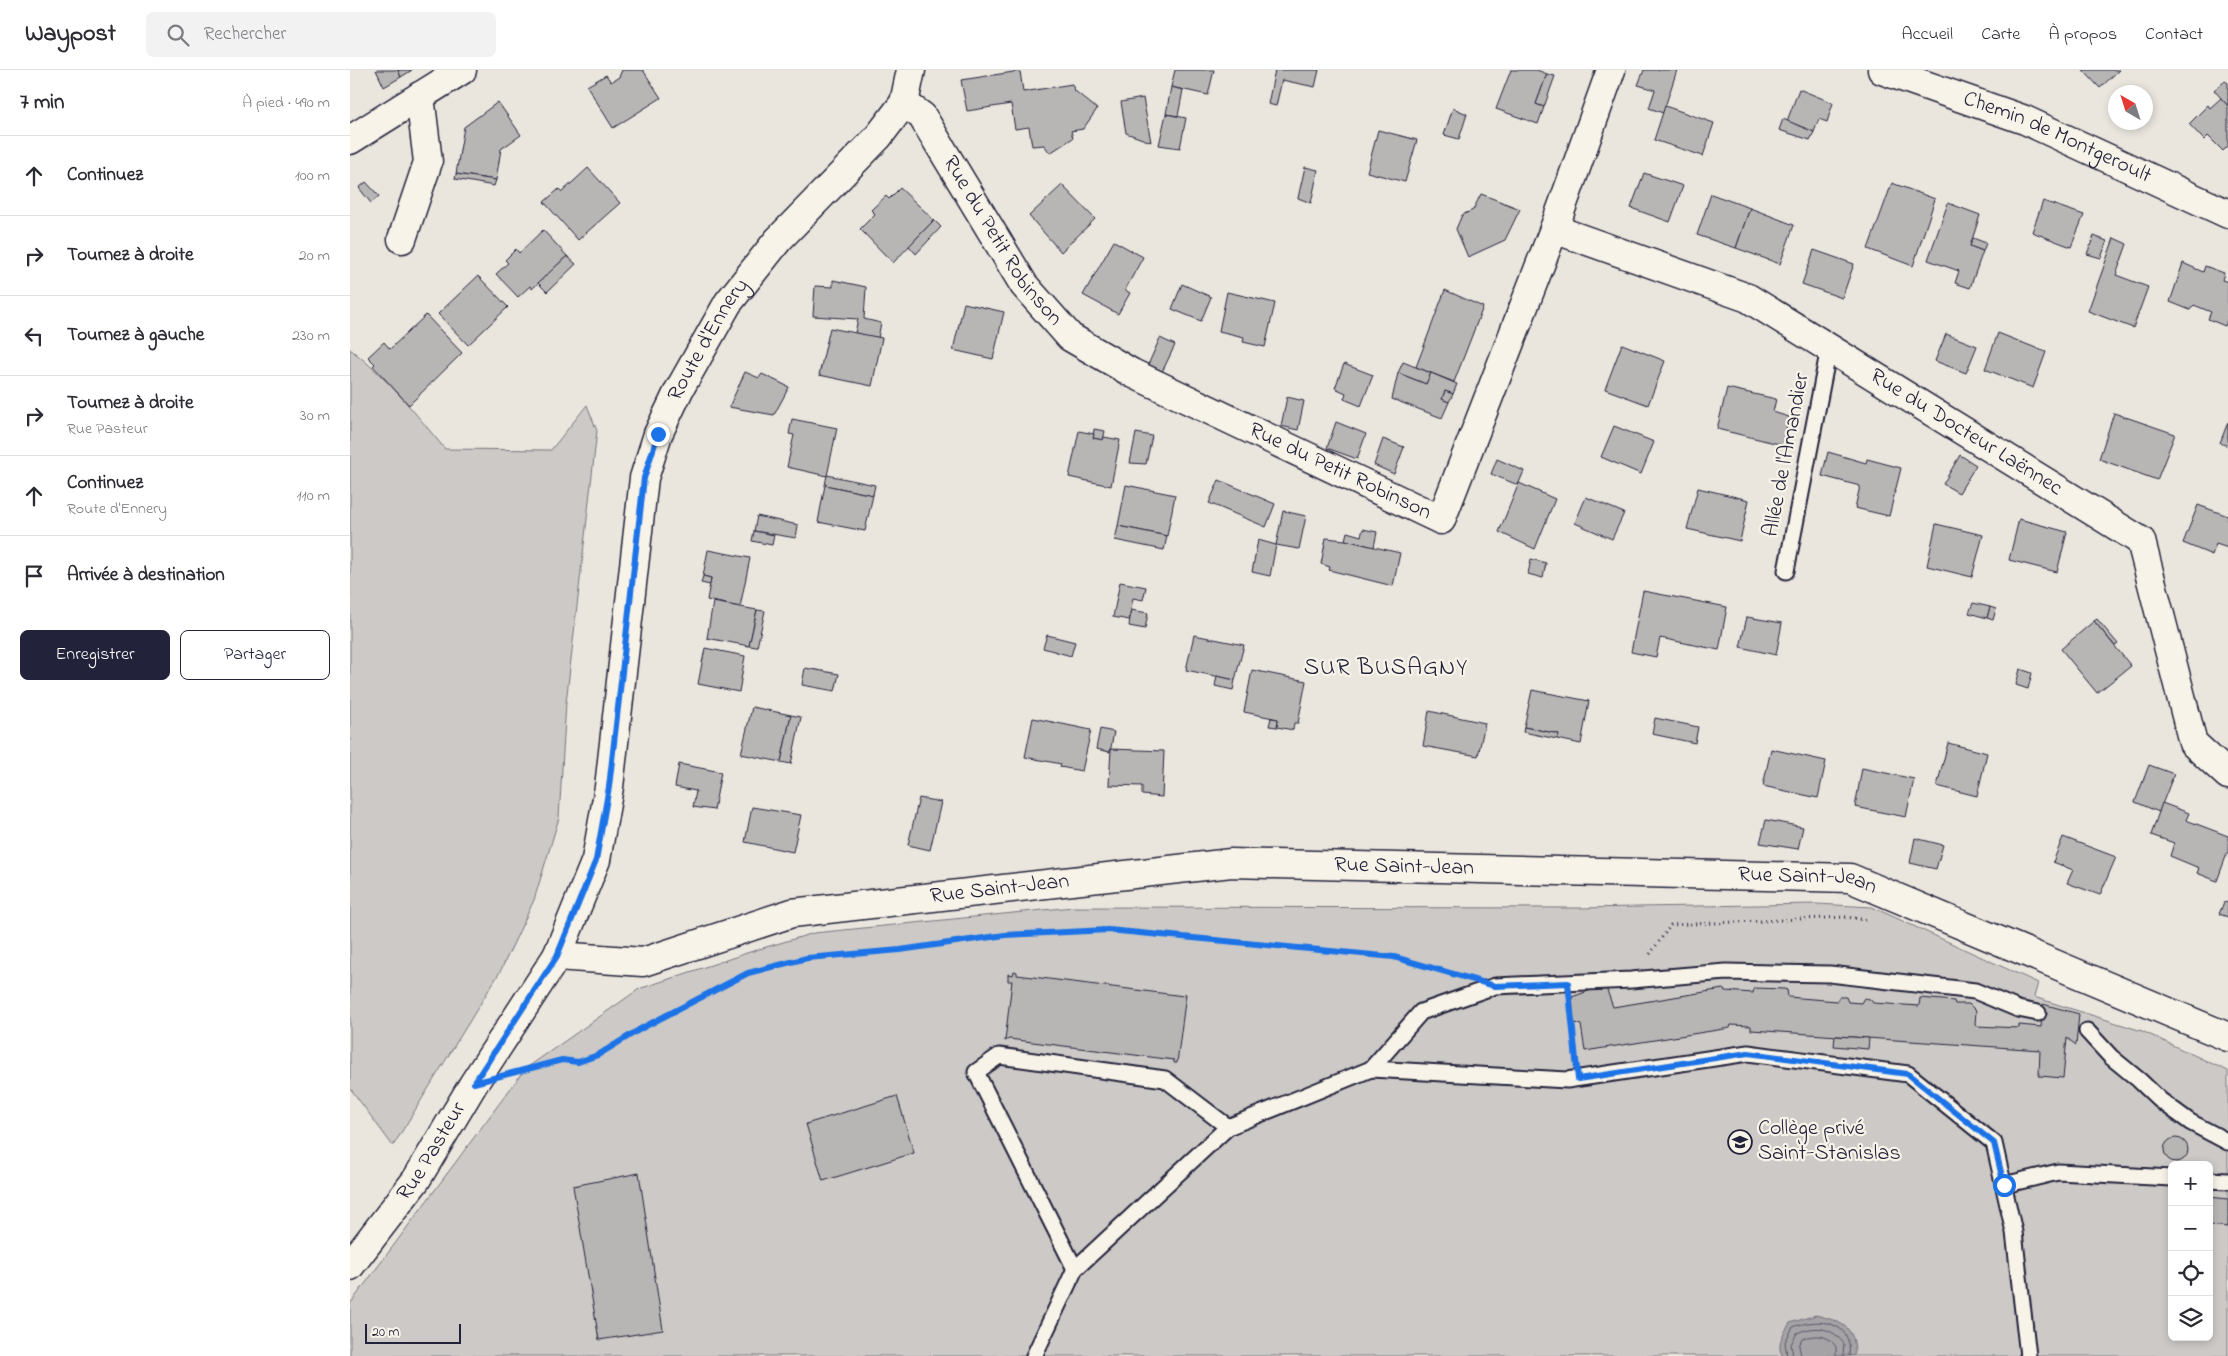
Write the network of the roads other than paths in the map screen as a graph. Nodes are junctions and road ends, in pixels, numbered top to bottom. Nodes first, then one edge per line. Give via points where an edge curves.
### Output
1 (462, 70) edge
2 (911, 70) edge
3 (1611, 70) edge
4 (1882, 70) edge
5 (420, 96) junction
6 (904, 103) junction
7 (350, 140) edge
8 (2228, 214) edge
9 (1554, 230) junction
10 (402, 239) dead end
11 (1830, 348) junction
12 (1786, 571) dead end
13 (2228, 775) edge
14 (557, 956) junction
15 (2038, 1013) dead end
16 (2087, 1031) dead end
17 (2228, 1036) edge
18 (1371, 1069) junction
19 (1228, 1126) junction
20 (2228, 1142) edge
21 (2168, 1178) edge
22 (2213, 1180) edge
23 (2228, 1181) edge
24 (2004, 1185) junction
25 (350, 1266) edge
26 (1076, 1269) junction
27 (1034, 1356) edge
28 (2028, 1356) edge

1 - 5 street
2 - 6 street, Route d'Ennery
3 - 9 street, Rue du Petit Robinson
4 - 8 street, Chemin de Montgeroult via 2025,120
5 - 7 street
5 - 10 street via 428,162
6 - 9 street, Rue du Petit Robinson via 922,116 1024,285 1070,337 1132,373 1441,520
6 - 14 street, Route d'Ennery via 878,137 778,240 728,303 658,434 644,478 609,787 596,860
9 - 11 street, Rue du Docteur Laënnec via 1748,298
11 - 12 lane, Allée de l'Amandier
11 - 13 street, Rue du Docteur Laënnec via 2141,541 2193,743
14 - 17 street, Rue Saint-Jean via 643,962 792,913 1231,863 1850,878
14 - 25 street, Rue Pasteur via 474,1083 416,1180
15 - 18 lane via 1975,992 1830,974 1726,972 1495,986 1421,1012
16 - 20 lane via 2160,1100 2190,1122
18 - 19 lane
18 - 24 lane via 1568,1080 1748,1053 1908,1074 1994,1143
19 - 26 lane
19 - 26 lane via 1165,1079 999,1056 976,1072
21 - 24 lane via 2058,1172
22 - 23 lane
24 - 28 lane via 2014,1232
26 - 27 lane

